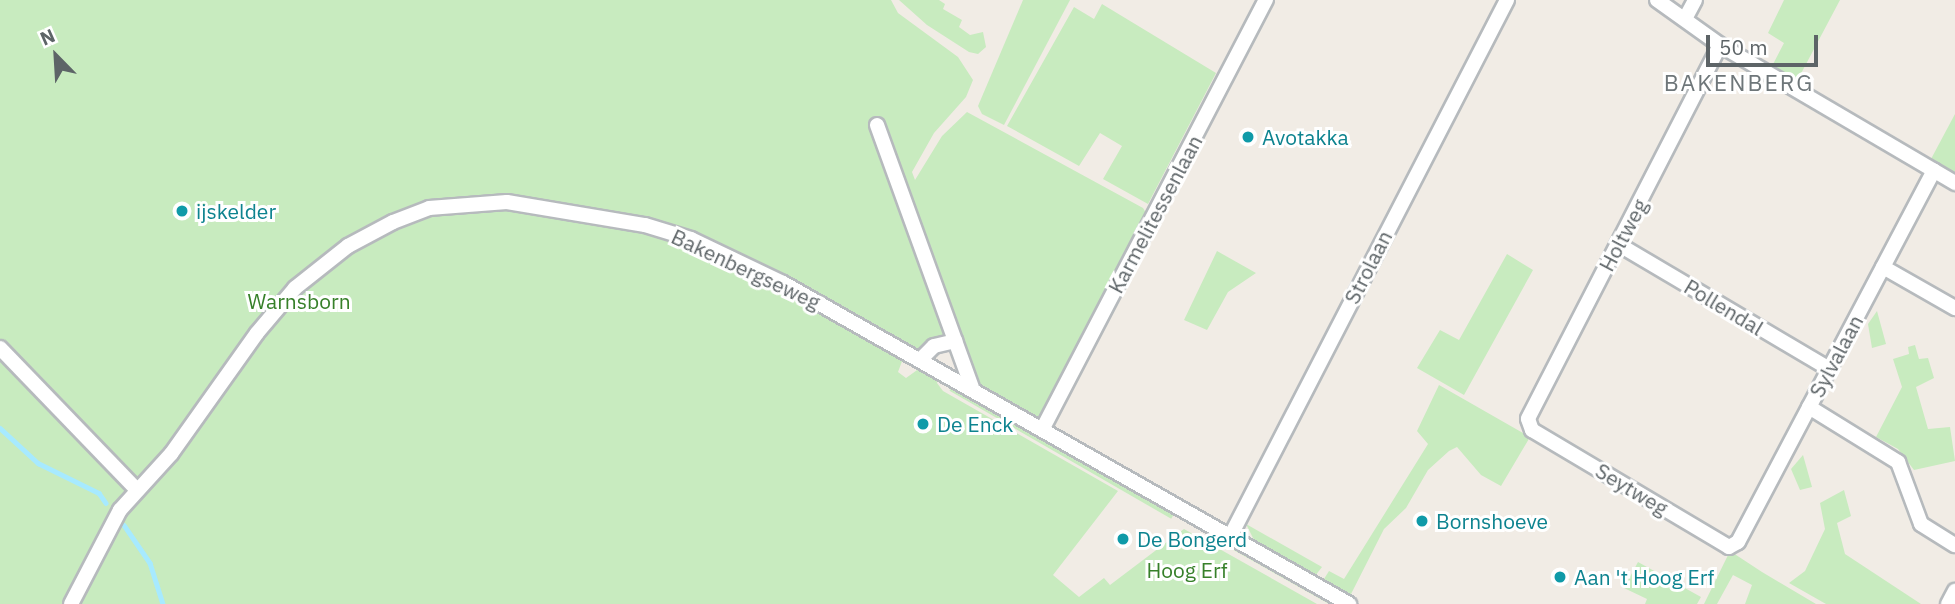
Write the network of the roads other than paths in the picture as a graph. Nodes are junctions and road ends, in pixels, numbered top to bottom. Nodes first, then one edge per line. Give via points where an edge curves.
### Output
1 (1266, 0) edge
2 (1507, 0) edge
3 (1657, 0) edge
4 (1695, 0) edge
5 (1686, 17) junction
6 (1720, 46) junction
7 (877, 125) dead end
8 (1934, 171) junction
9 (1955, 183) edge
10 (1618, 244) junction
11 (1883, 267) junction
12 (1955, 308) edge
13 (955, 341) junction
14 (0, 348) edge
15 (921, 359) junction
16 (1829, 369) junction
17 (972, 387) junction
18 (1809, 407) junction
19 (1529, 424) joint
20 (1043, 428) junction
21 (136, 489) junction
22 (1231, 535) junction
23 (1738, 542) joint
24 (1955, 545) edge
25 (71, 604) edge
26 (1349, 604) edge

1 - 20 street, Karmelitessenlaan
2 - 22 street, Strolaan
3 - 5 street
4 - 5 street
5 - 6 street
6 - 8 street
6 - 10 street, Holtweg
7 - 13 street
8 - 9 street
8 - 11 street, Sylvalaan
10 - 16 street, Pollendal
10 - 19 street, Holtweg via 1528,414
11 - 12 street
11 - 16 street, Sylvalaan
13 - 15 street via 934,346
13 - 17 street
14 - 21 street
15 - 17 street, Bakenbergseweg
15 - 21 street, Bakenbergseweg via 783,283 691,239 645,225 507,202 429,208 356,240 295,288 257,333 171,454
16 - 18 street, Sylvalaan
17 - 20 street, Bakenbergseweg
18 - 23 street, Sylvalaan
18 - 24 street via 1898,462 1921,524
19 - 23 street, Seytweg via 1729,547
20 - 22 street, Bakenbergseweg
21 - 25 street, Bakenbergseweg
22 - 26 street, Bakenbergseweg

